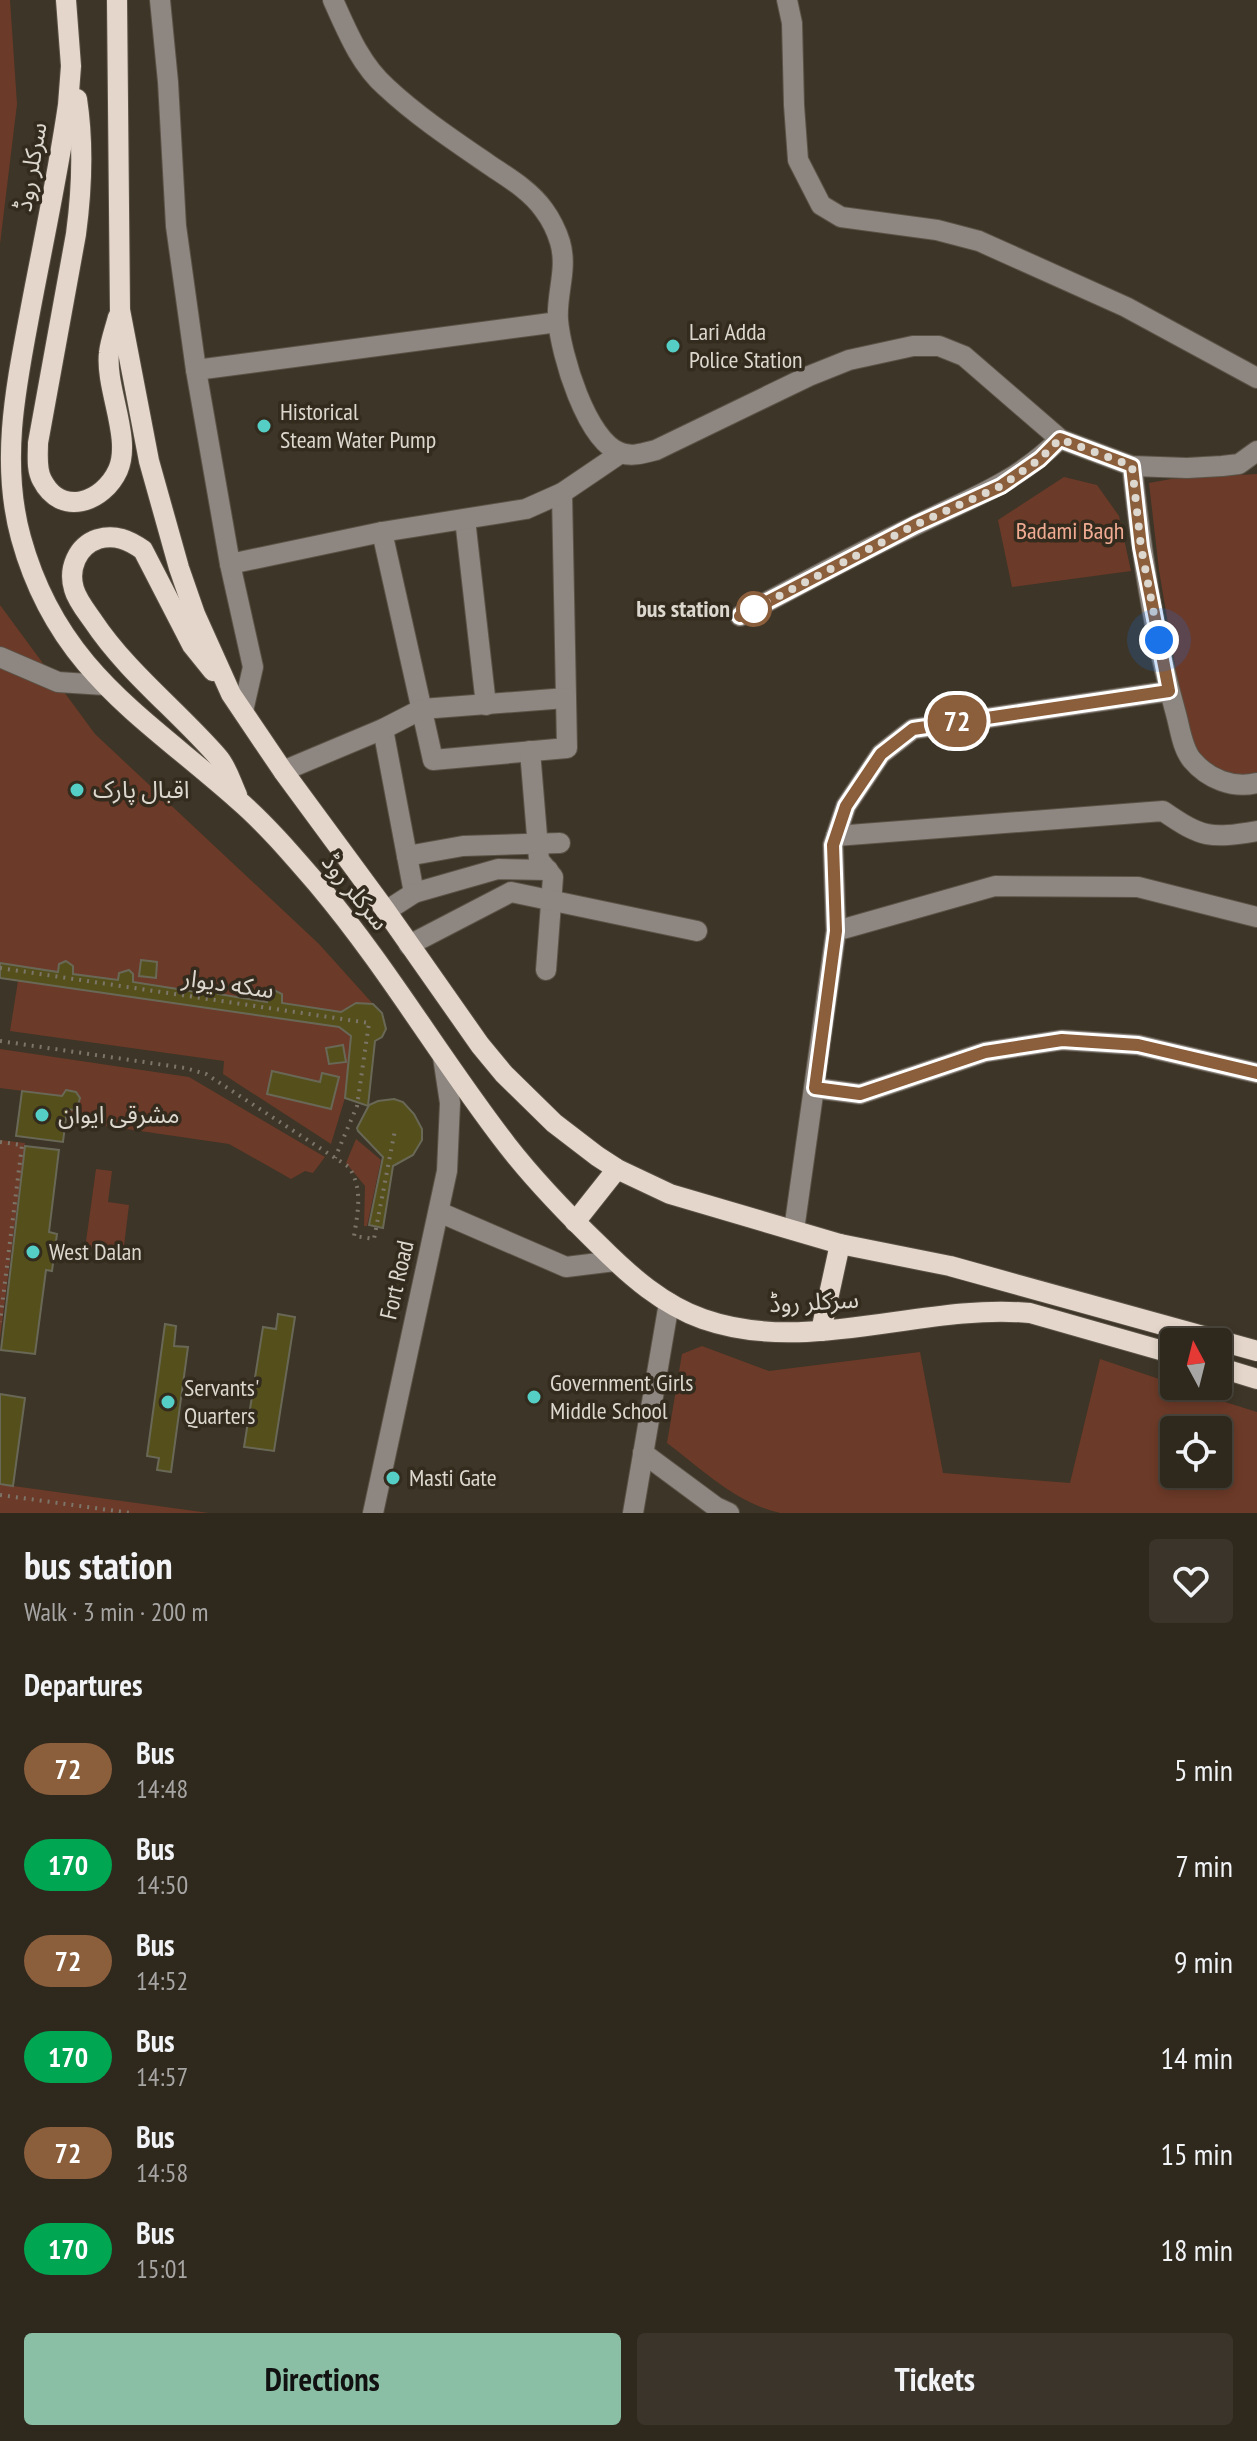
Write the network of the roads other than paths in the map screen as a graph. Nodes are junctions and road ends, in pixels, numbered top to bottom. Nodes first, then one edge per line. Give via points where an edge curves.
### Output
1 (66, 0) edge
2 (117, 0) edge
3 (160, 0) edge
4 (333, 0) edge
5 (787, 0) edge
6 (71, 66) junction
7 (120, 310) junction
8 (558, 322) junction
9 (196, 370) junction
10 (1257, 378) edge
11 (1060, 439) junction
12 (1257, 451) edge
13 (621, 453) junction
14 (1132, 466) junction
15 (562, 493) junction
16 (465, 519) junction
17 (382, 532) junction
18 (230, 564) junction
19 (740, 616) dead end
20 (0, 657) edge
21 (104, 685) junction
22 (1169, 691) junction
23 (231, 694) junction
24 (566, 698) junction
25 (486, 705) junction
26 (422, 709) junction
27 (243, 711) junction
28 (383, 729) junction
29 (530, 751) junction
30 (283, 771) junction
31 (1257, 783) edge
32 (241, 802) junction
33 (1257, 831) edge
34 (836, 836) junction
35 (560, 843) dead end
36 (539, 844) junction
37 (463, 846) junction
38 (407, 856) junction
39 (548, 870) junction
40 (469, 877) junction
41 (414, 893) junction
42 (551, 899) junction
43 (386, 911) junction
44 (475, 911) junction
45 (1257, 917) edge
46 (697, 931) dead end
47 (836, 931) junction
48 (409, 945) junction
49 (546, 970) dead end
50 (443, 1057) junction
51 (1257, 1073) edge
52 (815, 1088) junction
53 (617, 1169) junction
54 (439, 1212) junction
55 (575, 1222) junction
56 (794, 1230) junction
57 (840, 1244) junction
58 (615, 1261) junction
59 (669, 1303) junction
60 (821, 1331) junction
61 (1160, 1350) edge
62 (1257, 1351) edge
63 (1232, 1371) edge
64 (1257, 1379) edge
65 (643, 1453) junction
66 (373, 1513) edge
67 (633, 1513) edge
68 (729, 1513) edge

1 - 6 main road, سرکلر روڈ
2 - 7 main road, سرکلر روڈ
3 - 9 street via 176,226
4 - 8 street via 347,32 384,86 544,209 560,242 564,274
5 - 10 street via 798,160 821,205 841,217 979,241 1126,307
6 - 7 main road via 81,140 80,200 37,461 50,491 75,503 100,495 119,469 121,439 108,355
6 - 21 main road, سرکلر روڈ via 65,131 12,413 11,471 31,572 70,645
7 - 23 main road, سرکلر روڈ via 149,461 179,568
8 - 9 street
8 - 13 street via 576,392 605,444
9 - 18 street
11 - 13 street via 964,356 939,346 913,346 849,360 809,376 656,450
11 - 14 street
11 - 19 street via 1001,486
12 - 14 street via 1239,464
13 - 15 street
14 - 22 street via 1141,547
15 - 16 street via 526,509
15 - 24 street
16 - 17 street
16 - 25 street
17 - 18 street
17 - 26 street
18 - 27 street via 253,667
20 - 21 street via 58,682
21 - 32 main road, سرکلر روڈ
22 - 31 street via 1190,758 1211,778 1243,786
22 - 34 street via 913,729 881,754 846,806
23 - 27 main road, سرکلر روڈ
23 - 32 main road via 192,645 143,550 116,536 98,539 80,552 71,573 83,606 128,666 221,760
24 - 25 street
24 - 29 street via 567,748
25 - 26 street
26 - 28 street
26 - 29 street via 433,760
27 - 30 main road, سرکلر روڈ
28 - 30 street
28 - 38 street
29 - 36 street
30 - 43 main road, سرکلر روڈ
32 - 50 main road, سرکلر روڈ via 319,886
33 - 34 street via 1221,837 1191,831 1163,811
34 - 47 street
35 - 36 street
36 - 37 street
36 - 39 street via 539,860
37 - 38 street
37 - 40 street
38 - 41 street
39 - 40 street via 498,869
39 - 42 street via 553,877
40 - 41 street
40 - 44 street
41 - 43 street
42 - 44 street via 511,892
42 - 46 street
42 - 49 street
43 - 48 main road, سرکلر روڈ
44 - 48 street
45 - 47 street via 1138,887 995,886
47 - 52 street
48 - 53 main road, سرکلر روڈ via 504,1074 554,1123
50 - 54 street, Fort Road via 450,1103
50 - 55 main road, سرکلر روڈ via 508,1145
51 - 52 street via 1138,1045 1062,1040 985,1052 860,1094
52 - 56 street
53 - 55 main road
53 - 56 main road, سرکلر روڈ via 670,1194
54 - 58 street via 566,1267
54 - 66 street, Fort Road
55 - 58 main road, سرکلر روڈ
56 - 57 main road, سرکلر روڈ
57 - 60 main road
57 - 62 main road, سرکلر روڈ via 950,1266
58 - 59 main road, سرکلر روڈ
59 - 60 main road, سرکلر روڈ via 735,1328
59 - 65 street
60 - 61 main road, سرکلر روڈ via 1007,1311 1063,1320
63 - 64 main road
65 - 67 street
65 - 68 street

